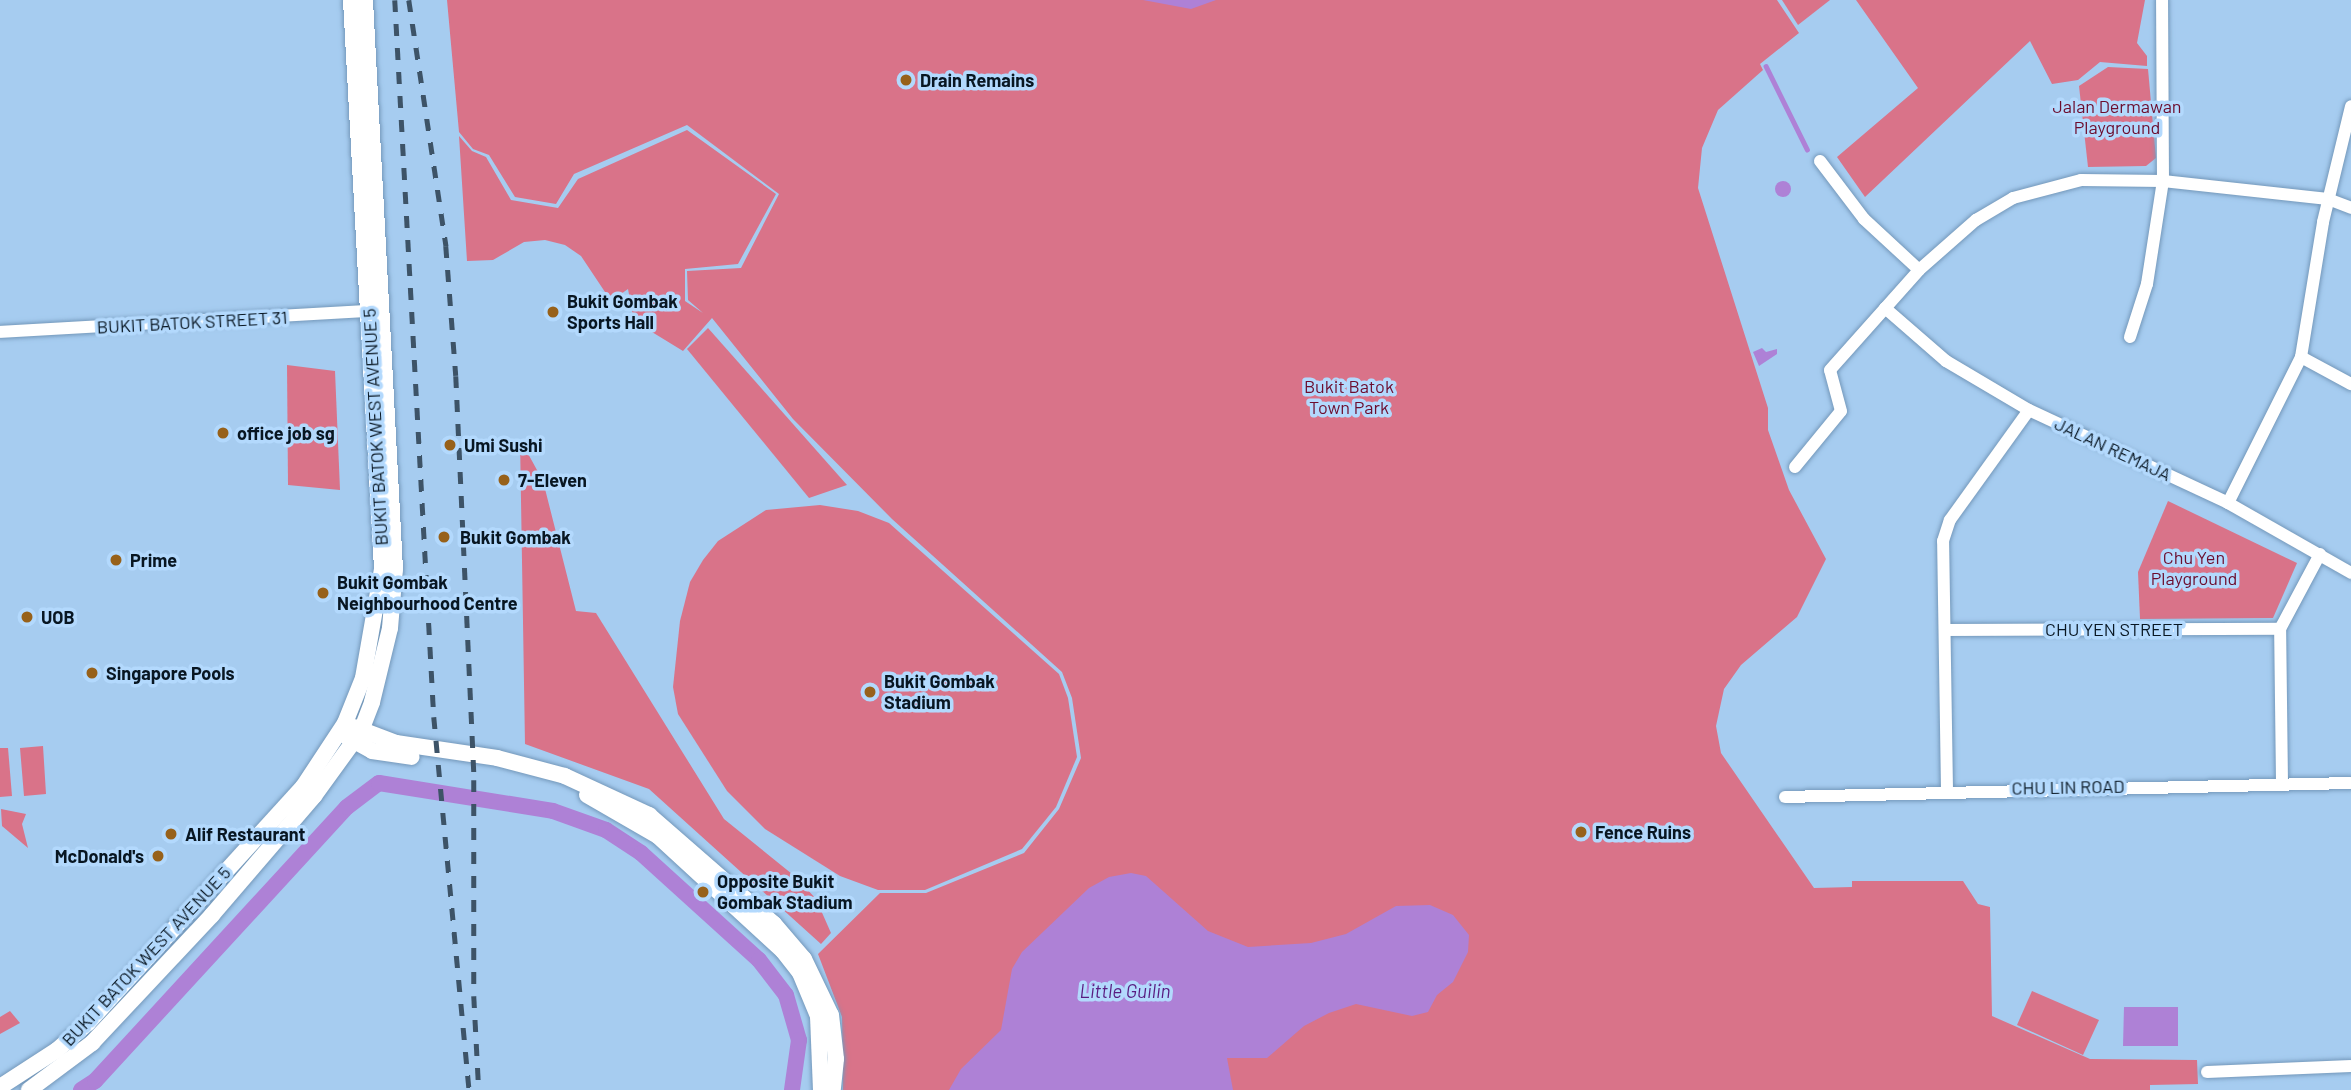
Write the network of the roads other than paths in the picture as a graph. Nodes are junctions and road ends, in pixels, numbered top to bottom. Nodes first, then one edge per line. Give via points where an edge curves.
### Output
1 (351, 0) edge
2 (365, 0) edge
3 (2162, 0) edge
4 (2351, 106) edge
5 (2348, 131) edge
6 (1820, 161) dead end
7 (2163, 181) junction
8 (2328, 199) junction
9 (2351, 208) edge
10 (1919, 270) junction
11 (1885, 308) junction
12 (376, 310) junction
13 (0, 332) edge
14 (2130, 337) dead end
15 (2301, 357) junction
16 (2351, 384) edge
17 (2029, 410) junction
18 (1795, 467) dead end
19 (2228, 503) junction
20 (2320, 554) junction
21 (2351, 573) edge
22 (2280, 629) junction
23 (1948, 630) junction
24 (342, 727) junction
25 (357, 736) junction
26 (2282, 783) junction
27 (2351, 783) edge
28 (1947, 790) junction
29 (1785, 797) dead end
30 (2351, 1066) edge
31 (2207, 1072) dead end
32 (0, 1087) edge
33 (29, 1090) edge
34 (821, 1090) edge
35 (833, 1090) edge

1 - 12 street, BUKIT BATOK WEST AVENUE 5
2 - 12 street, BUKIT BATOK WEST AVENUE 5
3 - 7 street
4 - 5 street
5 - 8 street
6 - 10 street via 1864,219
7 - 8 street
7 - 10 street via 2081,180 2013,198 1976,220
7 - 14 street via 2147,284
8 - 9 street
8 - 15 street
10 - 11 street
11 - 17 street, JALAN REMAJA via 1946,361
11 - 18 street via 1830,370 1841,411
12 - 13 street, BUKIT BATOK STREET 31
12 - 24 street, BUKIT BATOK WEST AVENUE 5 via 382,590 363,678
12 - 25 street, BUKIT BATOK WEST AVENUE 5 via 394,594 378,679
15 - 16 street
15 - 19 street
17 - 19 street, JALAN REMAJA
17 - 23 street via 1950,520 1941,562
19 - 20 street, JALAN REMAJA
20 - 21 street, JALAN REMAJA
20 - 22 street
22 - 23 street, CHU YEN STREET
22 - 26 street
23 - 28 street
24 - 25 street
24 - 32 street, BUKIT BATOK WEST AVENUE 5 via 303,787 88,1023 57,1050
25 - 33 street, BUKIT BATOK WEST AVENUE 5 via 212,915 92,1042
25 - 34 street via 372,751 535,777 599,800 646,826 783,951 800,972 818,1016
25 - 35 street via 497,758 565,776 620,798 656,820 774,924 804,959 831,1015 836,1059
26 - 27 street, CHU LIN ROAD
26 - 28 street, CHU LIN ROAD
28 - 29 street, CHU LIN ROAD
30 - 31 street

